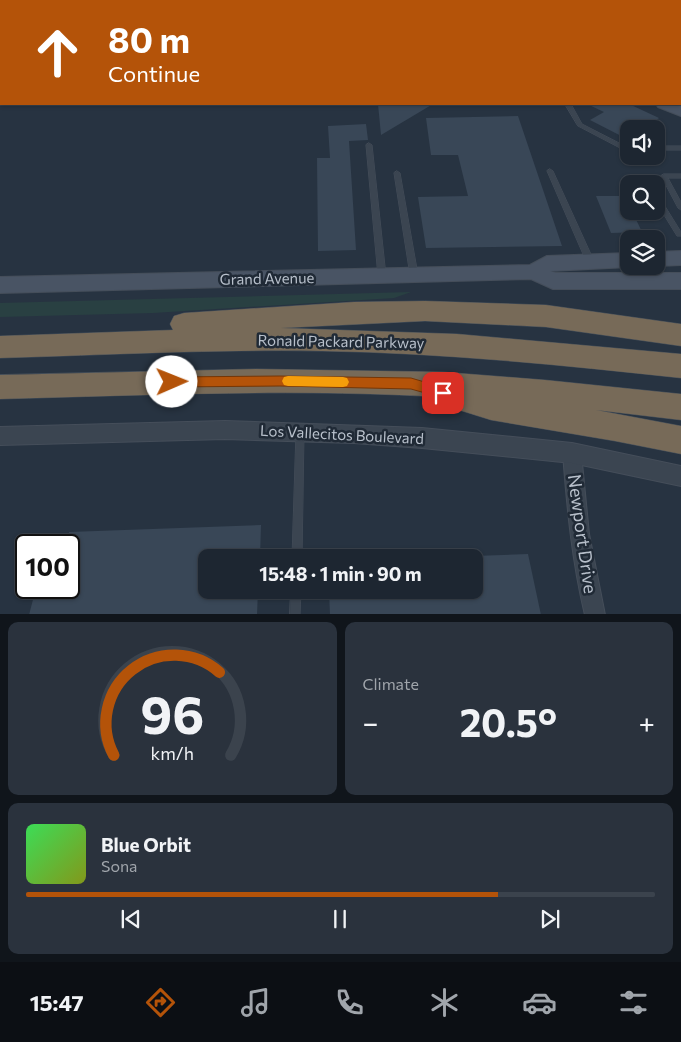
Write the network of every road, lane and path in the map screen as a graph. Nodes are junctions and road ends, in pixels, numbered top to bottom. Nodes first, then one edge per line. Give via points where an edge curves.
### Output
1 (569, 105) edge
2 (666, 105) edge
3 (681, 111) edge
4 (369, 145) dead end
5 (620, 146) edge
6 (665, 148) edge
7 (681, 148) edge
8 (550, 172) dead end
9 (397, 173) dead end
10 (681, 176) edge
11 (681, 208) edge
12 (665, 212) edge
13 (681, 234) edge
14 (681, 258) edge
15 (665, 259) edge
16 (620, 260) edge
17 (590, 261) junction
18 (681, 270) edge
19 (534, 272) junction
20 (414, 275) junction
21 (382, 276) junction
22 (681, 281) edge
23 (624, 282) junction
24 (0, 285) edge
25 (681, 334) edge
26 (8, 346) edge
27 (681, 366) edge
28 (411, 384) junction
29 (0, 387) edge
30 (681, 407) edge
31 (300, 432) junction
32 (0, 436) edge
33 (681, 440) edge
34 (572, 453) junction
35 (681, 476) edge
36 (297, 549) edge
37 (296, 599) edge
38 (296, 614) edge
39 (595, 614) edge

1 - 5 lane via 580,125
2 - 3 main road
4 - 21 lane
6 - 7 lane
8 - 17 lane
9 - 20 lane
10 - 11 lane via 664,176
12 - 13 lane
14 - 15 main road
16 - 17 main road, Grand Avenue
17 - 19 main road, Grand Avenue via 546,263
18 - 23 main road via 646,273
19 - 20 main road, Grand Avenue
19 - 23 main road, Grand Avenue via 553,281
20 - 21 main road, Grand Avenue
21 - 24 main road, Grand Avenue
22 - 23 main road, Grand Avenue
25 - 26 highway via 546,316 407,312 201,322
26 - 27 highway, Ronald Packard Parkway via 331,340 474,346
28 - 29 highway via 280,381
28 - 30 highway via 580,395
28 - 33 highway via 491,407
31 - 32 street, Los Vallecitos Boulevard via 225,430
31 - 34 street, Los Vallecitos Boulevard via 422,438
31 - 36 lane
34 - 35 street, Los Vallecitos Boulevard
34 - 39 street, Newport Drive via 576,518
37 - 38 lane

